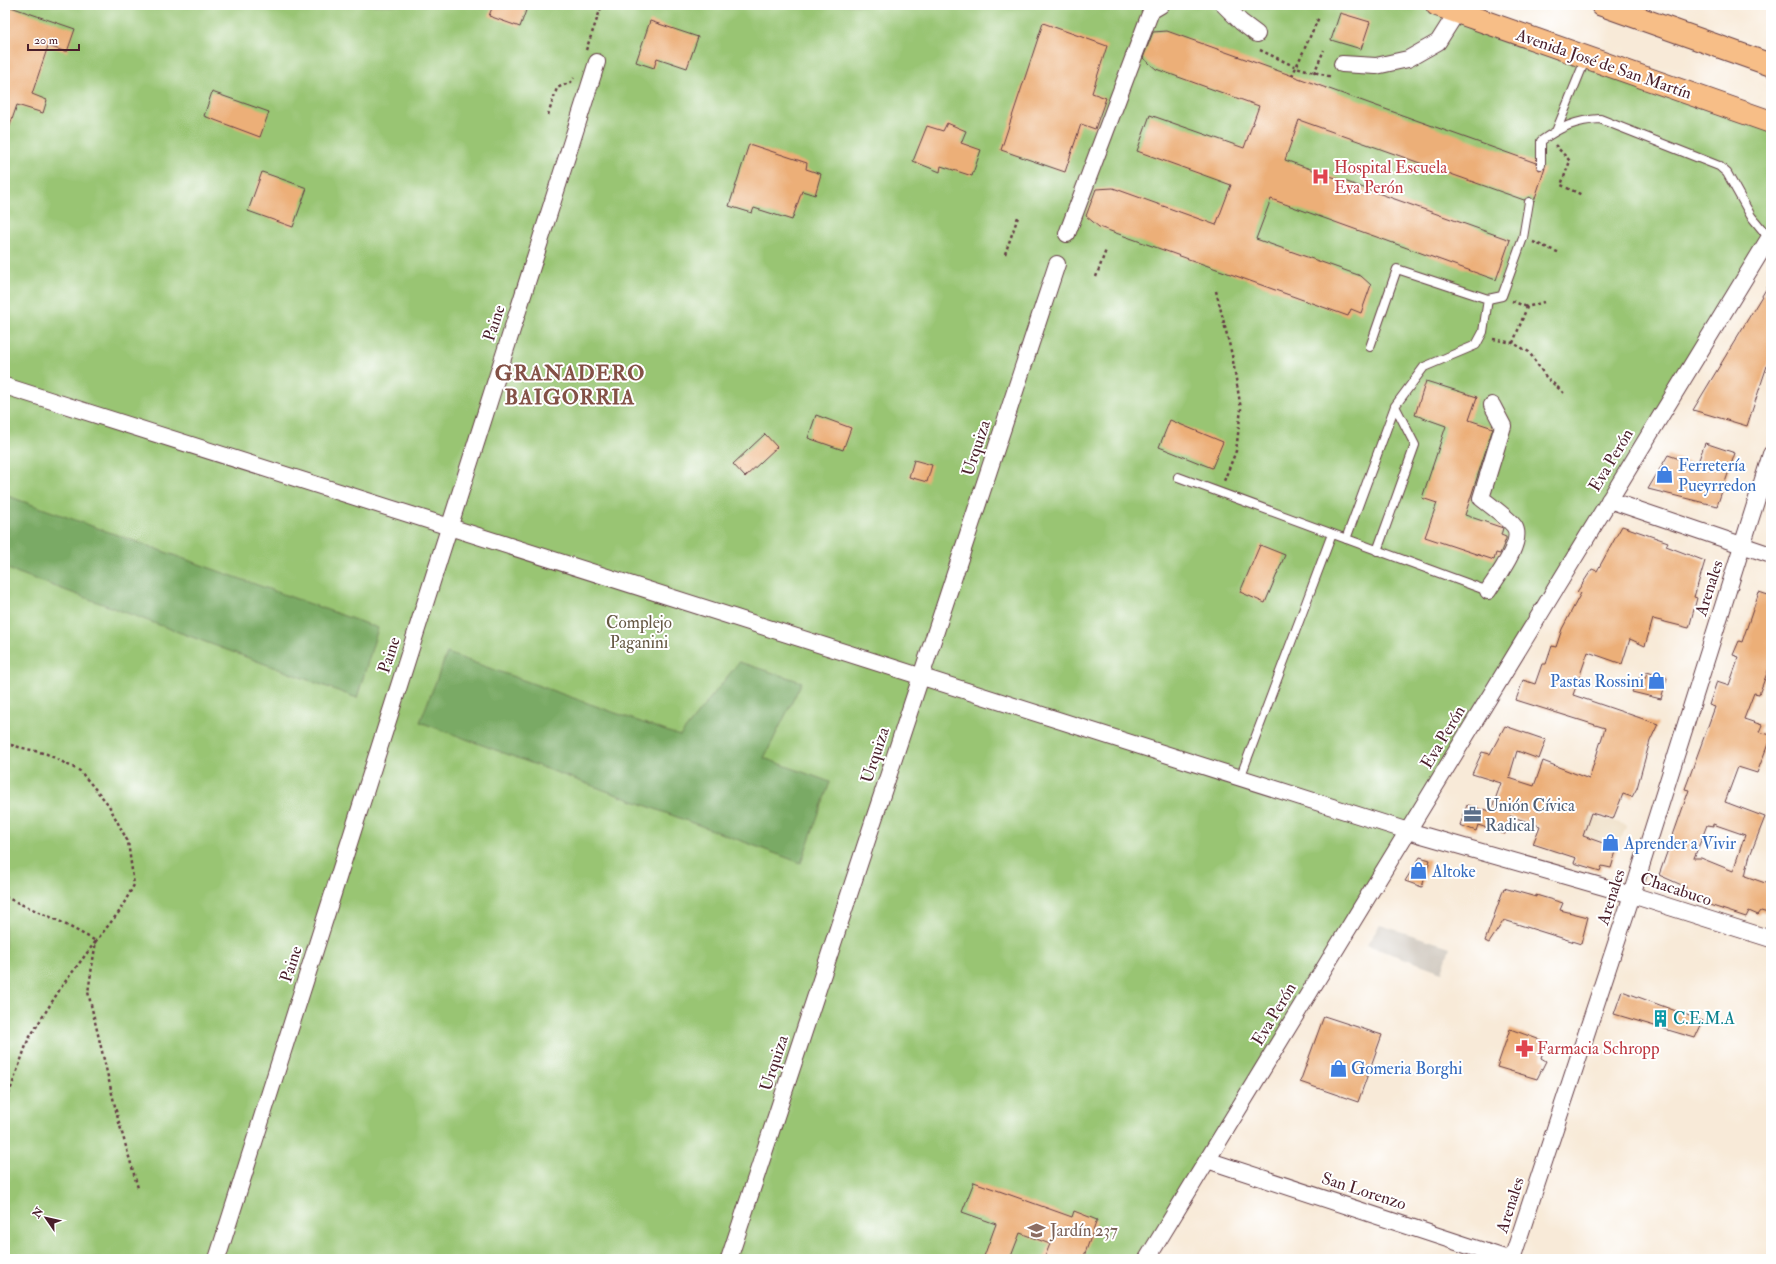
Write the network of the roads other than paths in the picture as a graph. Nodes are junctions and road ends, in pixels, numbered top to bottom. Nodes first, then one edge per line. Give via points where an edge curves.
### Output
1 (1161, 5) edge
2 (1224, 5) edge
3 (1437, 5) edge
4 (1602, 5) edge
5 (1632, 10) edge
6 (1457, 12) junction
7 (1258, 41) road end
8 (1586, 57) junction
9 (590, 60) road end
10 (1771, 65) edge
11 (1338, 70) road end
12 (1771, 122) edge
13 (1557, 129) junction
14 (1541, 165) dead end
15 (1530, 202) dead end
16 (1067, 234) dead end
17 (1770, 237) edge
18 (1057, 264) dead end
19 (1488, 299) junction
20 (1370, 347) dead end
21 (5, 386) edge
22 (1492, 405) dead end
23 (1396, 406) junction
24 (1771, 454) edge
25 (1178, 477) dead end
26 (1609, 500) junction
27 (450, 527) junction
28 (1332, 534) junction
29 (1346, 539) junction
30 (1742, 546) junction
31 (1377, 551) junction
32 (1771, 555) edge
33 (1488, 591) joint
34 (921, 676) junction
35 (1240, 778) junction
36 (1408, 831) junction
37 (1632, 895) junction
38 (1771, 939) edge
39 (1207, 1160) junction
40 (217, 1259) edge
41 (729, 1259) edge
42 (1147, 1259) edge
43 (1508, 1259) edge
44 (1512, 1259) edge

1 - 16 street via 1151,11
2 - 7 street
3 - 6 main road, Avenida José de San Martín
4 - 5 main road
5 - 10 main road
6 - 8 main road, Avenida José de San Martín
6 - 11 street via 1438,42 1408,59
8 - 12 main road, Avenida José de San Martín
8 - 13 lane
9 - 27 street, Paine
13 - 14 lane via 1541,141
13 - 17 lane via 1583,120 1600,119 1719,166 1727,173 1751,216
15 - 19 lane via 1523,238 1502,296
17 - 26 street, Eva Perón
18 - 34 street, Urquiza
19 - 20 lane via 1397,269
19 - 23 lane via 1482,337 1476,344 1424,367
21 - 27 street, Chacabuco
22 - 33 street via 1503,426 1481,498 1515,526 1517,539 1505,566
23 - 29 lane
23 - 31 lane via 1415,445
24 - 30 street, Arenales
25 - 28 lane
26 - 30 street
26 - 36 street, Eva Perón
27 - 34 street, Chacabuco
27 - 40 street, Paine
28 - 29 lane
28 - 35 lane
29 - 31 lane
30 - 32 street
30 - 37 street, Arenales
31 - 33 lane
34 - 35 street, Chacabuco
34 - 41 street, Urquiza
35 - 36 street, Chacabuco
36 - 37 street, Chacabuco
36 - 39 street, Eva Perón
37 - 38 street, Chacabuco
37 - 44 street, Arenales
39 - 42 street, Eva Perón
39 - 43 street, San Lorenzo

